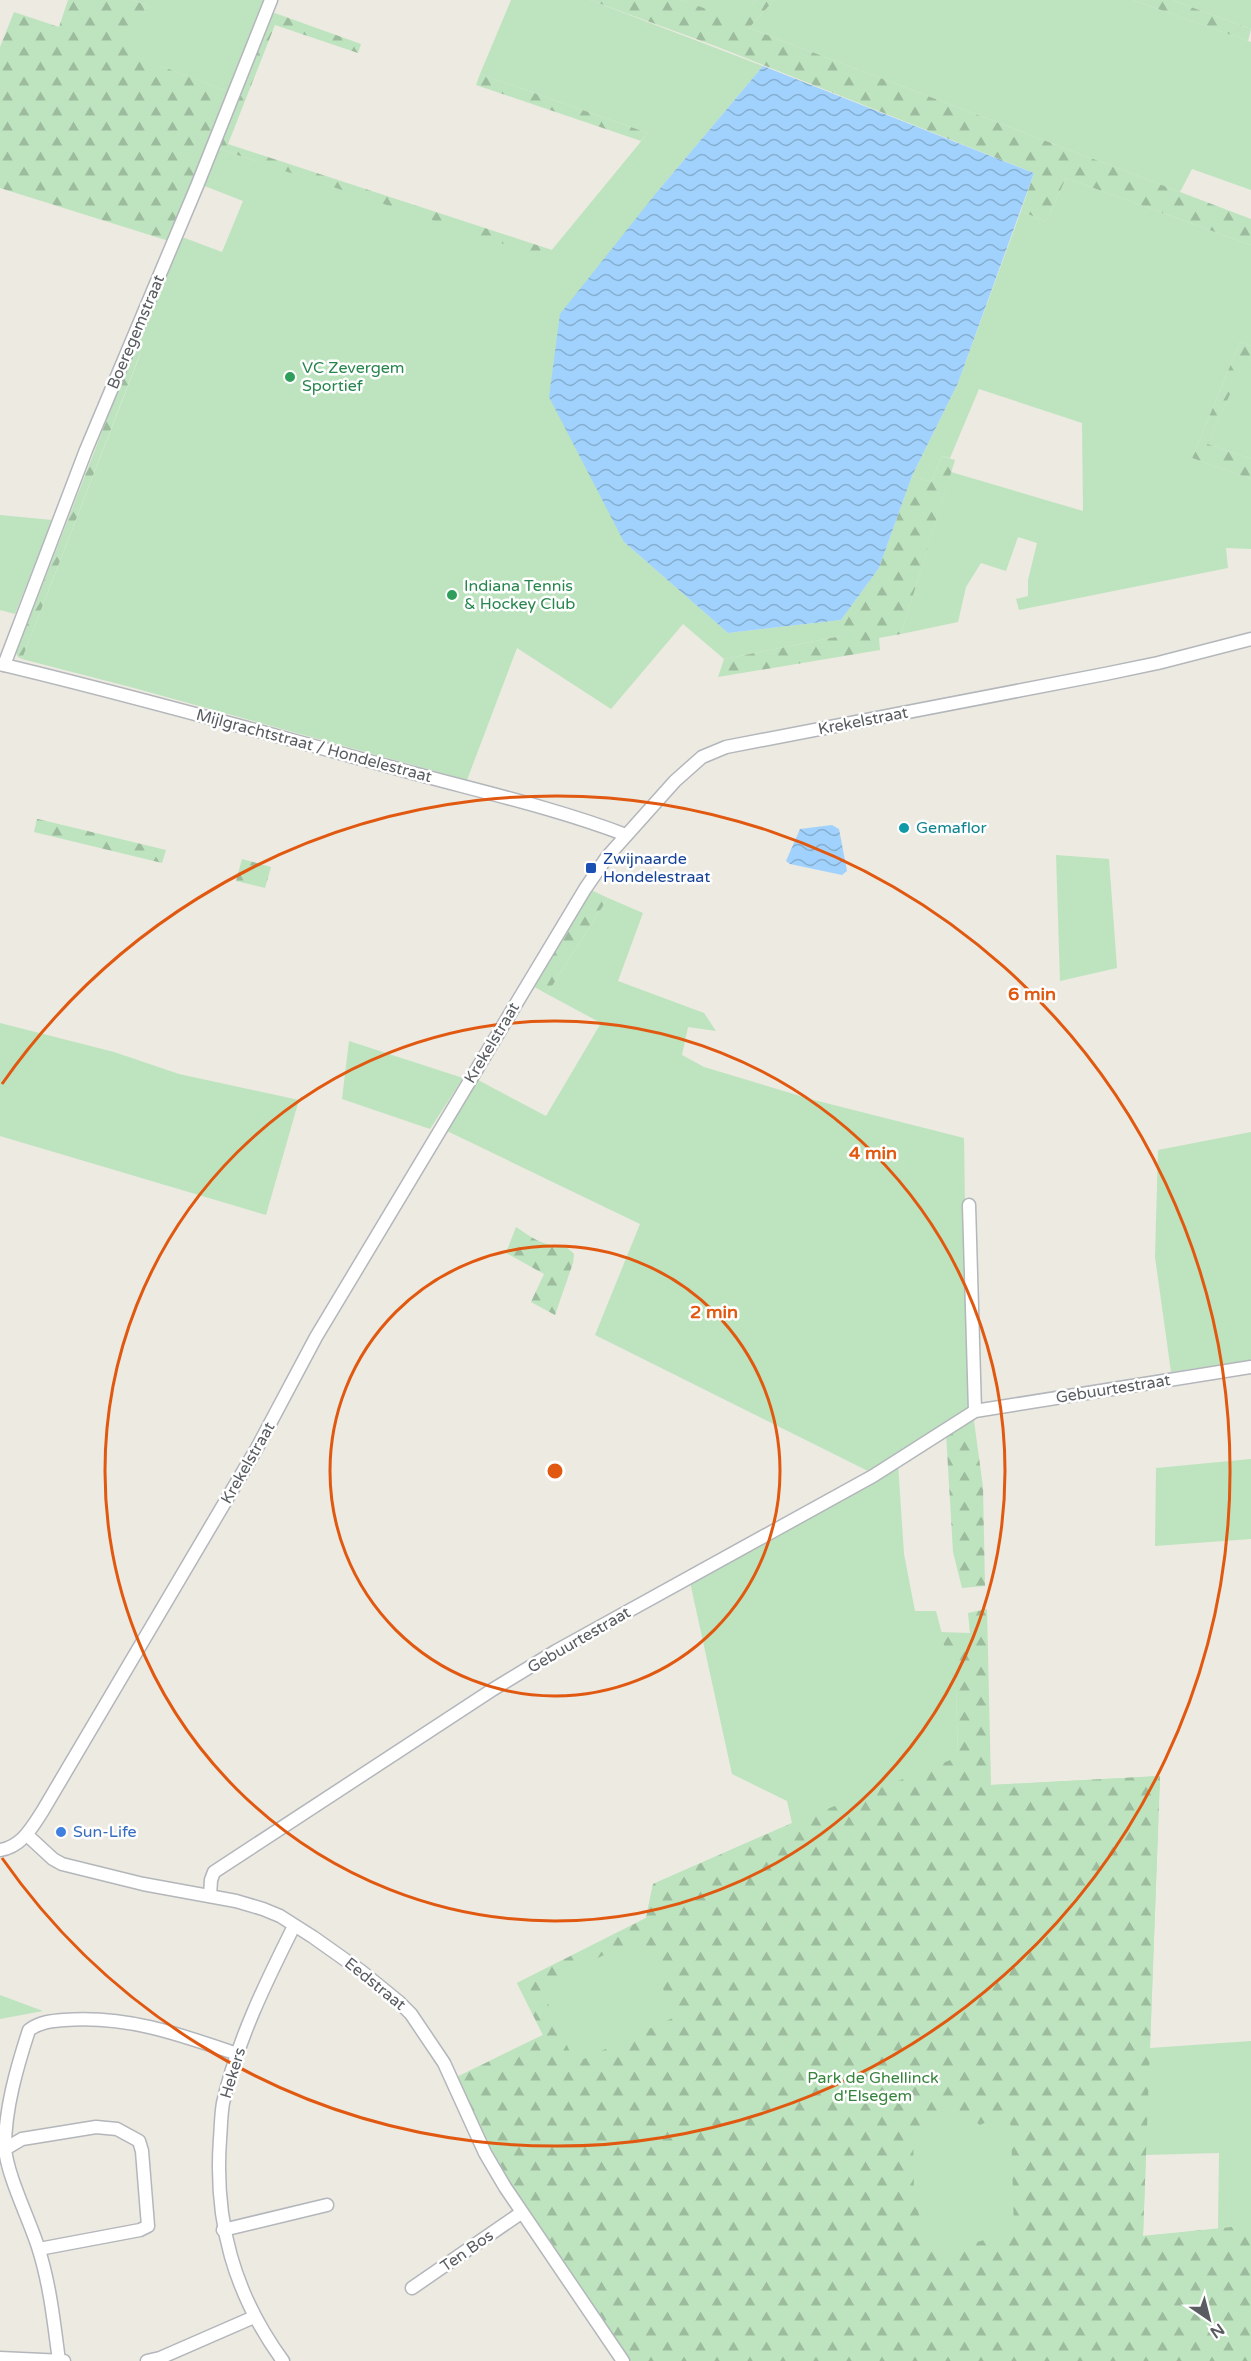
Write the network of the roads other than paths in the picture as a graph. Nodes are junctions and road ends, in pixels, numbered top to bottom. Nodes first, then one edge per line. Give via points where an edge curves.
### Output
1 (271, 0) edge
2 (1251, 639) edge
3 (2, 664) edge
4 (626, 835) junction
5 (969, 1205) dead end
6 (1251, 1367) edge
7 (975, 1411) junction
8 (27, 1835) junction
9 (0, 1850) edge
10 (210, 1896) junction
11 (294, 1926) junction
12 (237, 2054) junction
13 (5, 2097) edge
14 (5, 2149) junction
15 (327, 2205) dead end
16 (521, 2213) junction
17 (223, 2230) junction
18 (39, 2249) junction
19 (412, 2288) dead end
20 (254, 2317) junction
21 (0, 2358) edge
22 (59, 2361) edge
23 (64, 2361) edge
24 (147, 2361) edge
25 (283, 2361) edge
26 (623, 2361) edge

1 - 3 street, Boeregemstraat
2 - 4 street, Krekelstraat via 1116,672 726,747 702,757
3 - 4 street, Mijlgrachtstraat / Hondelestraat via 605,825
4 - 8 street, Krekelstraat via 580,897 388,1215 257,1448
5 - 7 street
6 - 7 street, Gebuurtestraat
7 - 10 street, Gebuurtestraat via 873,1476 492,1690 214,1872
8 - 9 street via 17,1844
8 - 10 street, Eedstraat via 62,1864
10 - 11 street, Eedstraat via 263,1909
11 - 12 street, Hekers
11 - 16 street, Eedstraat via 361,1971 411,2014 444,2063 485,2152
12 - 13 street via 176,2033 114,2020 47,2021 29,2030
12 - 17 street, Hekers via 223,2104 218,2169
13 - 14 street
14 - 18 street
14 - 18 street via 22,2139 96,2127 130,2134 142,2151 146,2229
15 - 17 street
16 - 19 street, Ten Bos
16 - 26 street, Eedstraat
17 - 20 street, Hekers via 235,2273
18 - 22 street
20 - 24 street
20 - 25 street, Hekers
21 - 22 street
22 - 23 street

